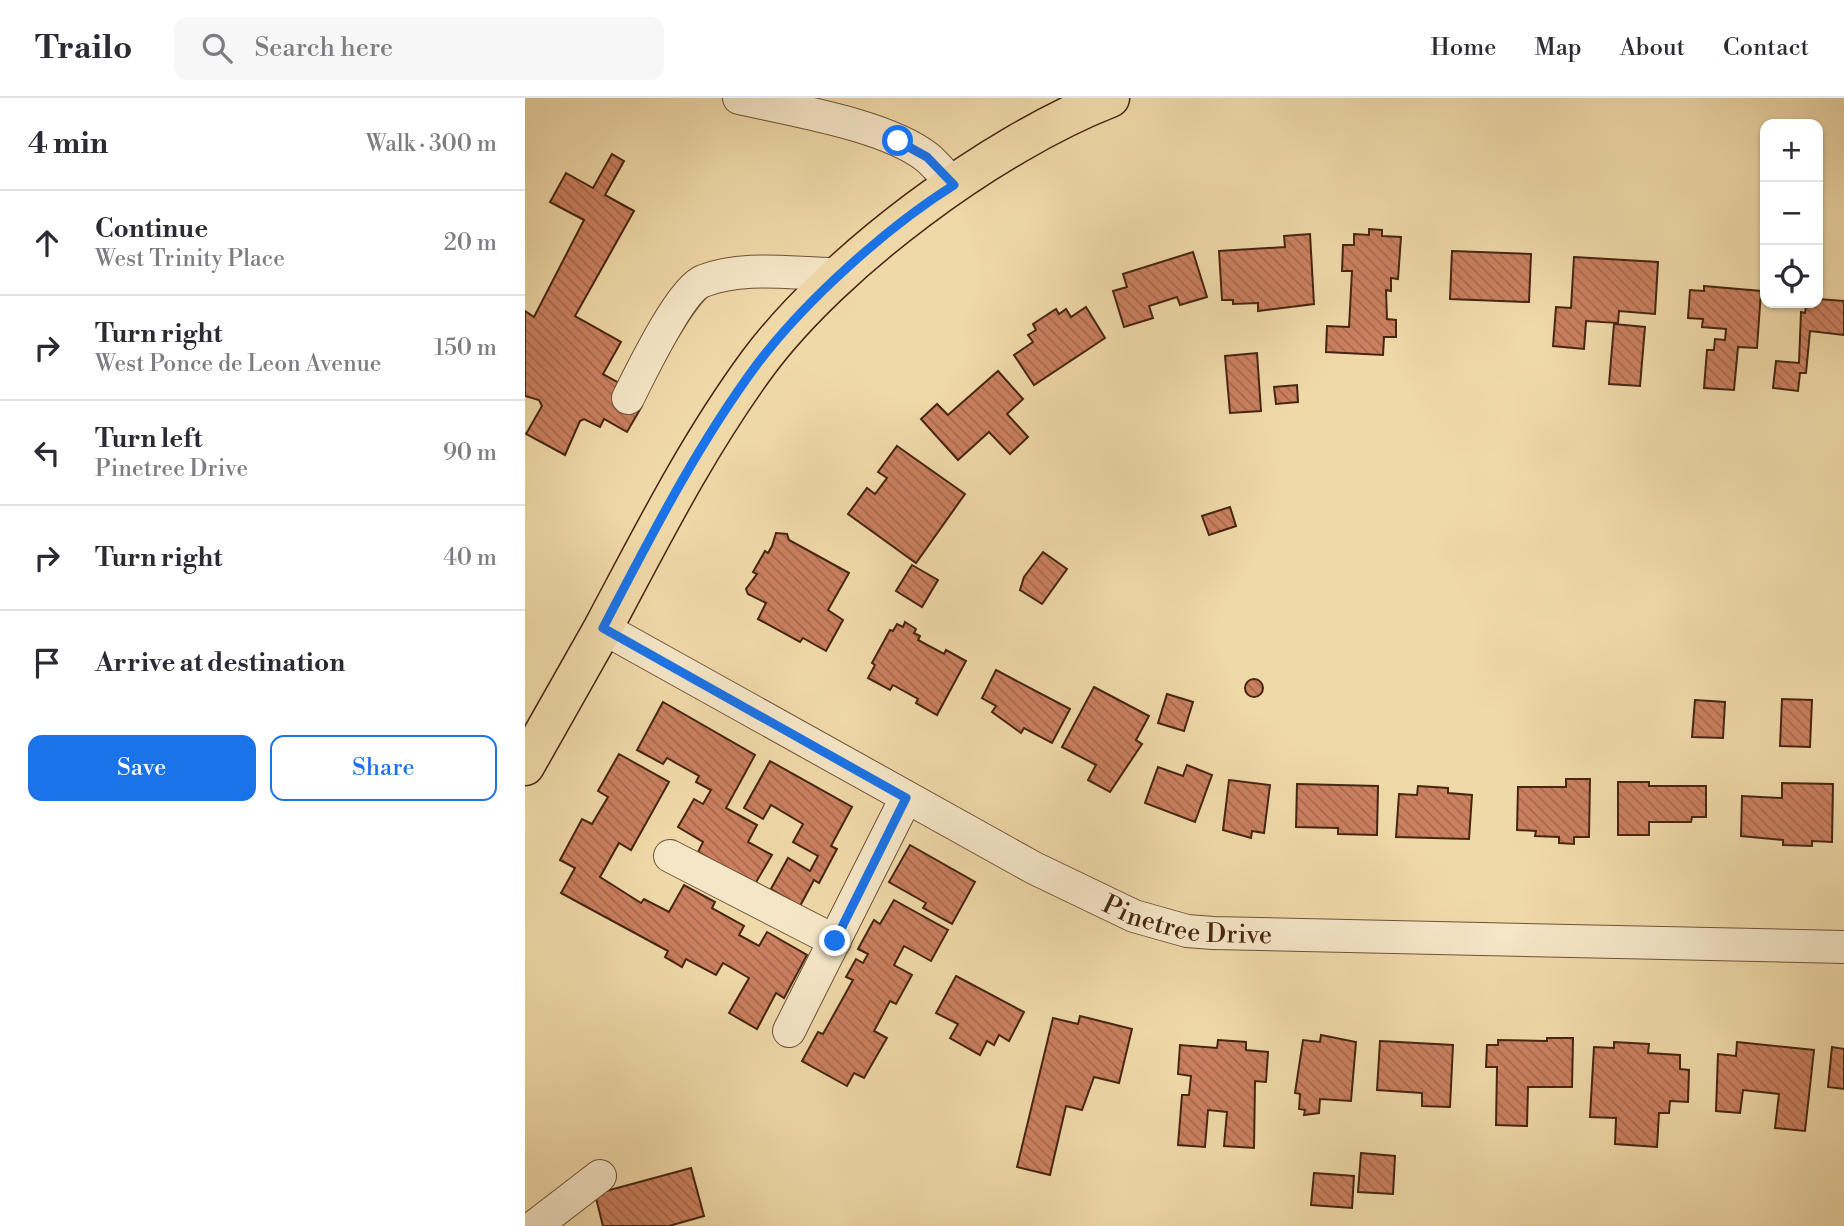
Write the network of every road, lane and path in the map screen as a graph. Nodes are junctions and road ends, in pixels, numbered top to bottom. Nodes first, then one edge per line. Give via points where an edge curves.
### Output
1 (1110, 98) edge
2 (749, 99) edge
3 (954, 185) junction
4 (843, 274) junction
5 (628, 398) dead end
6 (603, 628) junction
7 (525, 766) edge
8 (906, 798) junction
9 (670, 856) dead end
10 (835, 941) junction
11 (1844, 947) edge
12 (789, 1031) dead end
13 (600, 1176) dead end
14 (545, 1219) edge

1 - 3 main road via 1044,128
2 - 3 street via 898,141 927,157
3 - 4 main road
4 - 5 street via 740,272 700,281 671,318
4 - 6 main road via 799,315 731,402
6 - 7 main road
6 - 8 street, Pinetree Drive
8 - 10 street
8 - 11 street, Pinetree Drive via 1102,903 1187,931 1350,939
9 - 10 street
10 - 12 street
13 - 14 street

